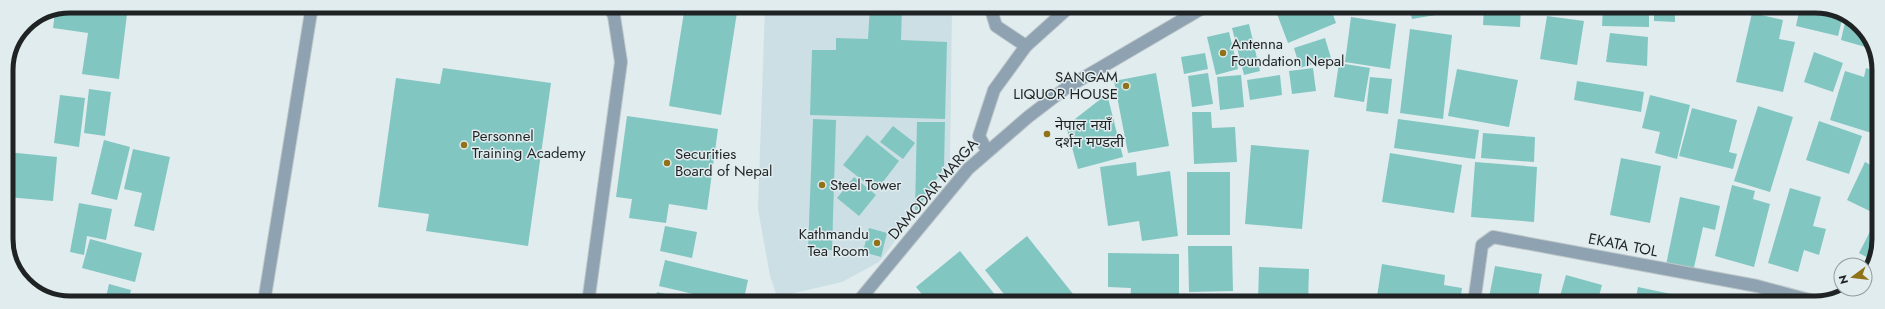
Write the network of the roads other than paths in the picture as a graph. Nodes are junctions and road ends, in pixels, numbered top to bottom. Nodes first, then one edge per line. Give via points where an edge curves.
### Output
1 (311, 13) edge
2 (612, 13) edge
3 (992, 13) edge
4 (1063, 13) edge
5 (1194, 13) edge
6 (1026, 46) junction
7 (987, 151) junction
8 (265, 296) edge
9 (589, 296) edge
10 (863, 296) edge
11 (1475, 296) edge
12 (1794, 296) edge

1 - 8 street
2 - 9 street via 621,62
3 - 6 street via 996,26
4 - 6 street
5 - 7 street, DAMODAR MARGA via 1066,88
6 - 7 street via 994,90 979,136
7 - 10 street, DAMODAR MARGA via 968,169
11 - 12 street, EKATA TOL via 1482,245 1493,237 1757,286

